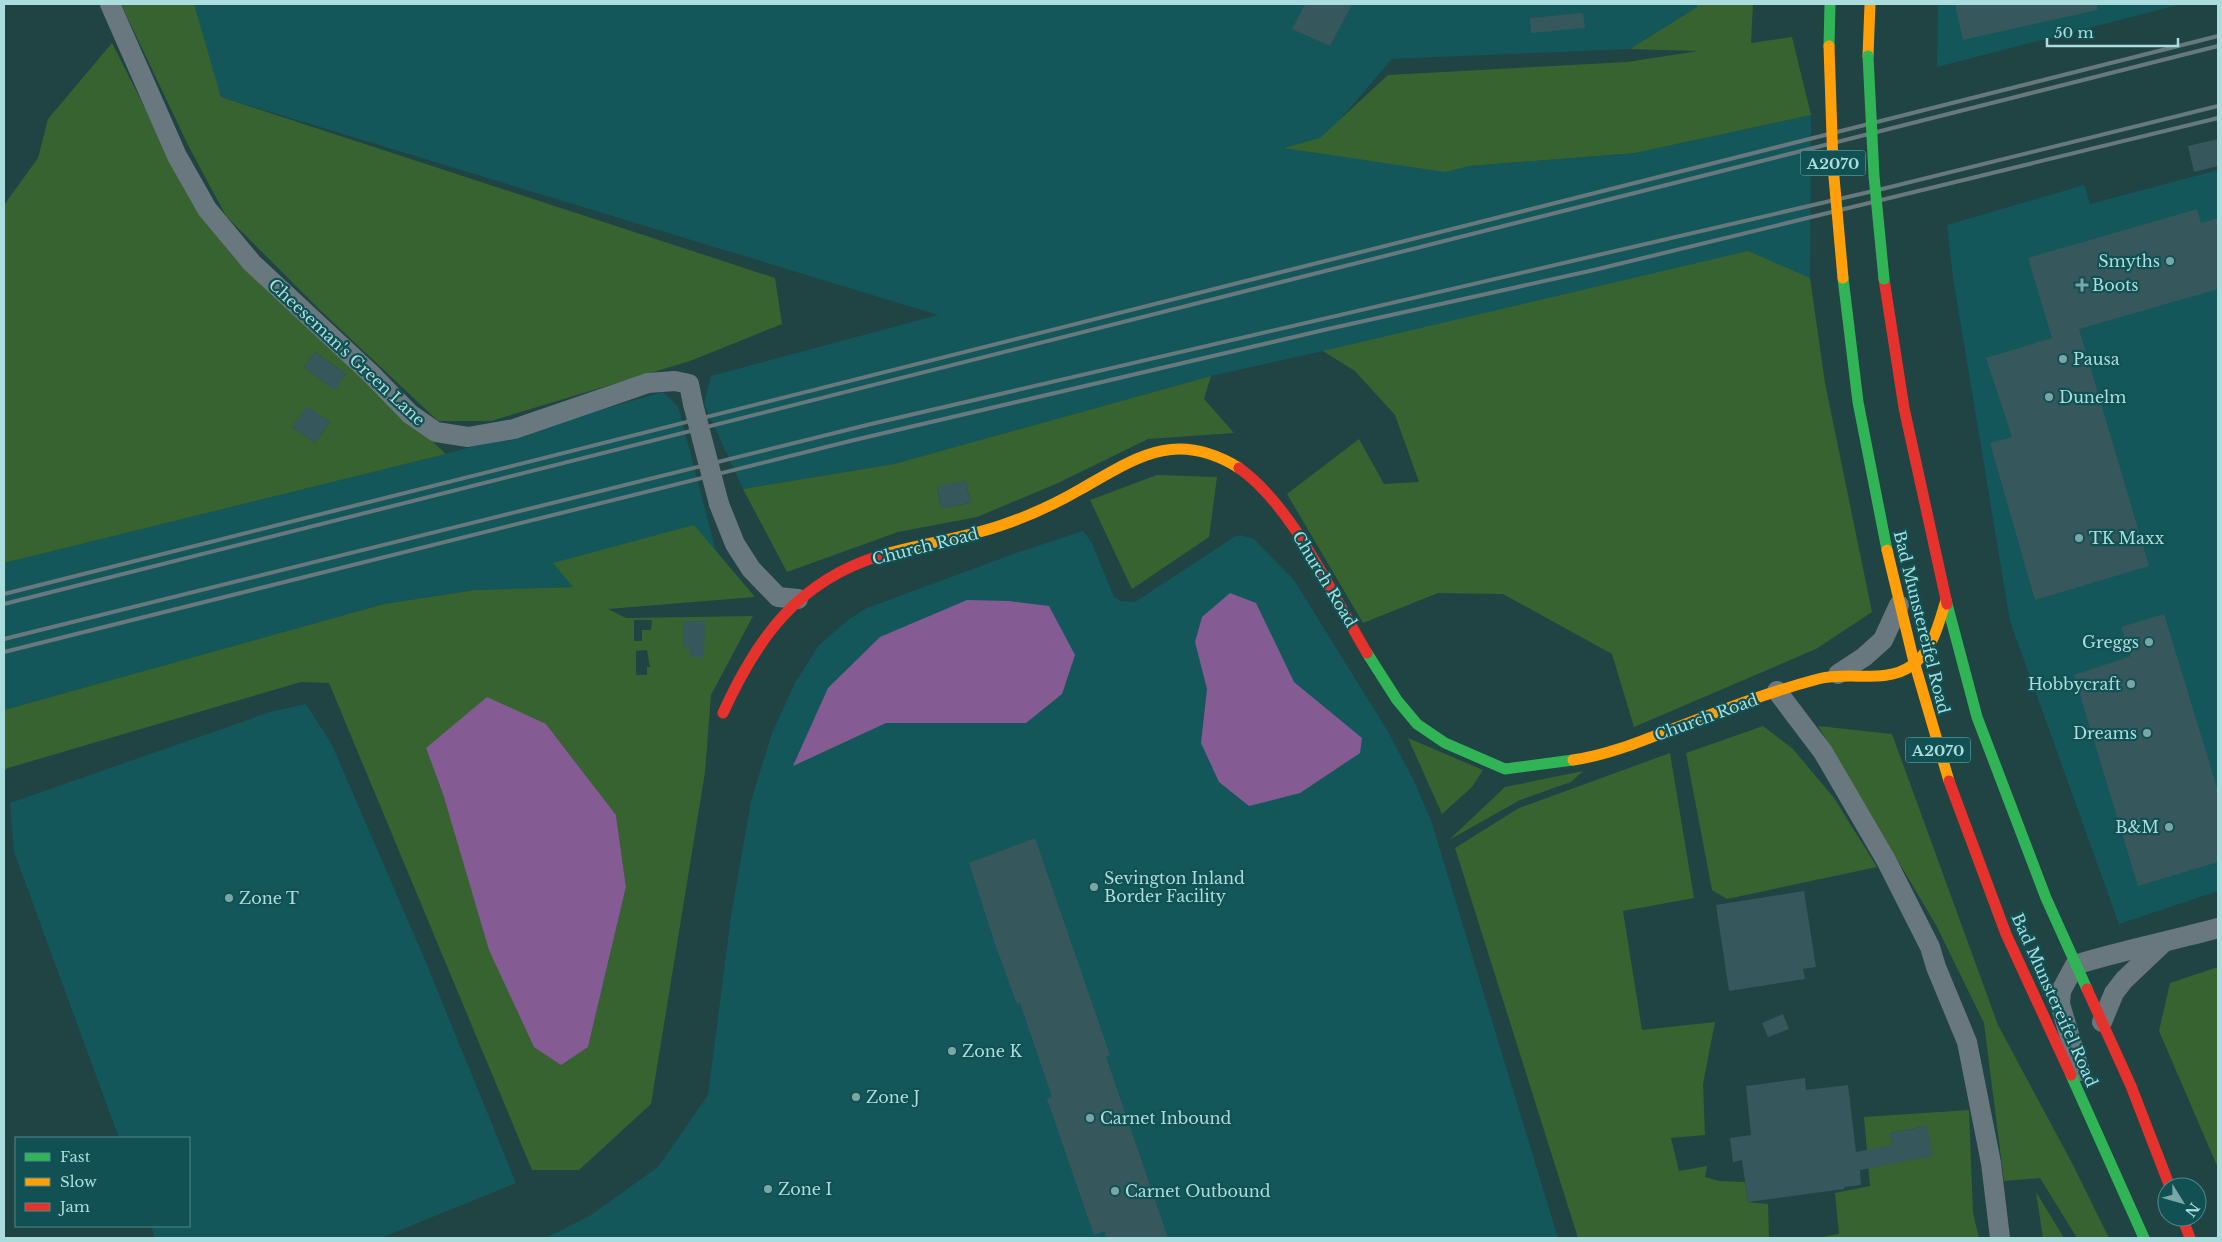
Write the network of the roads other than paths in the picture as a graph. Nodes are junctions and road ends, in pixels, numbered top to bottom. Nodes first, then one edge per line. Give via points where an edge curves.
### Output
1 (110, 4) edge
2 (1830, 4) edge
3 (1870, 4) edge
4 (798, 599) junction
5 (1946, 600) junction
6 (1899, 605) junction
7 (1914, 666) junction
8 (1838, 674) junction
9 (1778, 691) junction
10 (723, 713) dead end
11 (2218, 928) edge
12 (2163, 943) junction
13 (2076, 964) junction
14 (2102, 1022) junction
15 (2098, 1131) junction
16 (2166, 1177) edge
17 (2000, 1238) edge
18 (2144, 1238) edge

1 - 4 street, Cheeseman's Green Lane, bridge via 177,156 208,209 252,263 410,414 436,432 468,437 514,429 648,383 675,381 689,384 719,504 735,544 751,569 778,597
2 - 6 main road, Bad Munstereifel Road / A2070, bridge via 1833,166 1842,278 1860,418
3 - 5 main road, Bad Munstereifel Road / A2070, bridge via 1868,56 1874,176 1884,279 1904,408
4 - 9 main road, Church Road via 862,561 997,528 1047,507 1139,456 1174,449 1218,458 1238,467 1253,479 1299,534 1381,674 1419,726 1464,753 1505,769 1593,756
4 - 10 main road, Church Road via 763,636 740,674
5 - 7 main road via 1933,641
5 - 13 main road, Bad Munstereifel Road / A2070 via 1977,717 2046,898
6 - 7 main road, Bad Munstereifel Road / A2070
6 - 8 street, Church Road via 1883,640
7 - 8 main road, Church Road via 1888,675
7 - 15 main road, Bad Munstereifel Road / A2070 via 1942,760 1988,890 2060,1056
8 - 9 main road, Church Road
9 - 17 street via 1822,752 1886,860 1930,947 1968,1042 1991,1163
11 - 12 street
12 - 13 street via 2115,952
12 - 14 street via 2124,980 2114,993
13 - 14 main road, Bad Munstereifel Road / A2070
13 - 15 street via 2061,991 2060,1004
14 - 16 main road, Bad Munstereifel Road / A2070
15 - 18 main road, Bad Munstereifel Road / A2070

